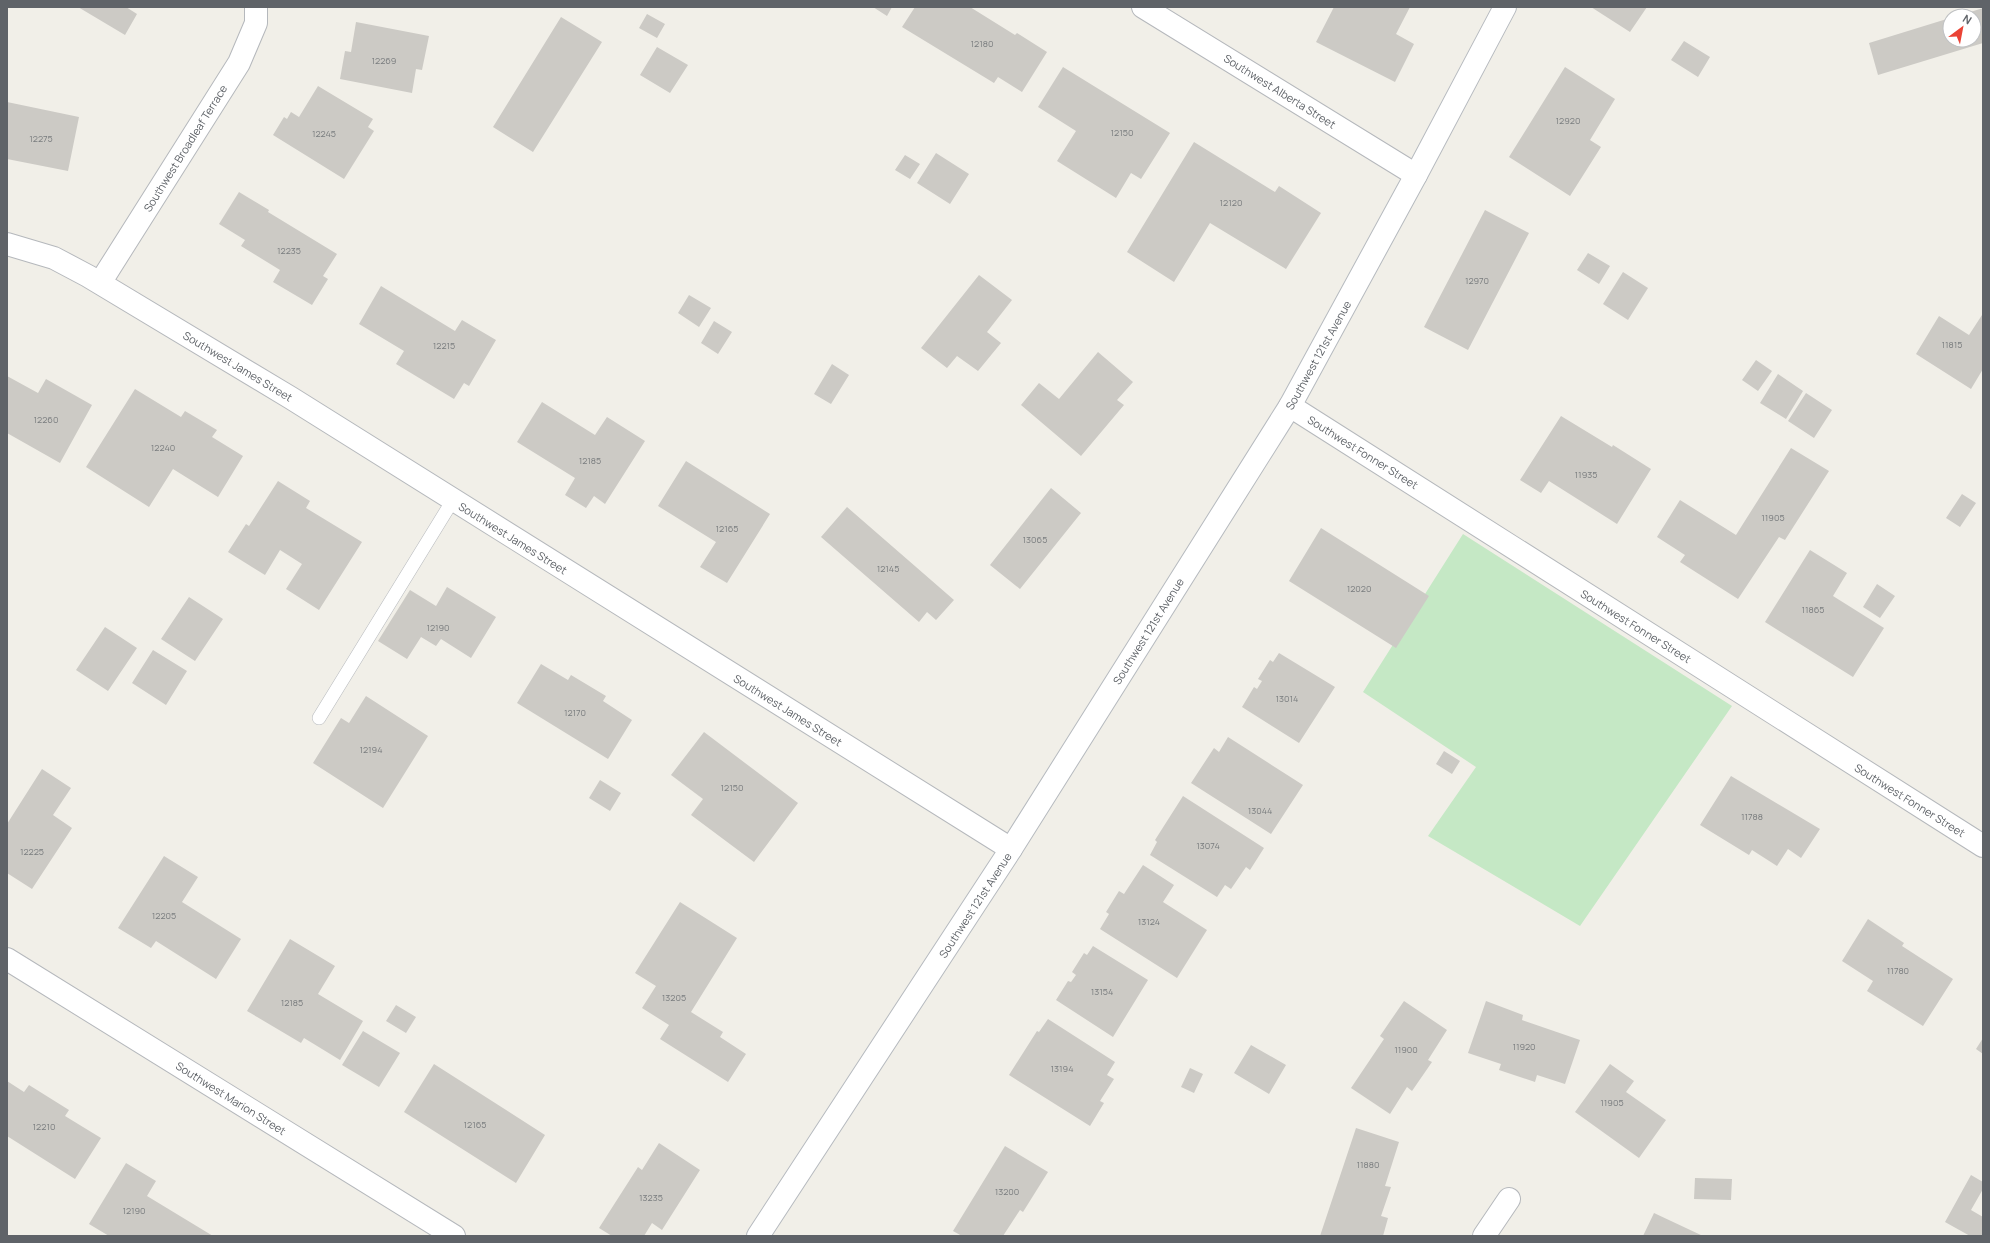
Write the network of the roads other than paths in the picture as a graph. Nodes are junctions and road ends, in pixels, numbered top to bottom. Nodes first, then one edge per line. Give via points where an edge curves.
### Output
1 (256, 7) edge
2 (1143, 7) edge
3 (1505, 7) edge
4 (1416, 175) junction
5 (7, 244) edge
6 (100, 283) junction
7 (1290, 406) junction
8 (453, 500) junction
9 (319, 718) dead end
10 (1983, 846) edge
11 (1011, 849) junction
12 (7, 959) edge
13 (1509, 1199) dead end
14 (454, 1236) edge
15 (758, 1236) edge
16 (1484, 1236) edge

1 - 6 street, Southwest Broadleaf Terrace via 256,23 239,63
2 - 4 street, Southwest Alberta Street
3 - 4 street, Southwest 121st Avenue
4 - 7 street, Southwest 121st Avenue
5 - 6 street, Southwest James Street via 54,258
6 - 8 street, Southwest James Street via 291,398
7 - 10 street, Southwest Fonner Street
7 - 11 street, Southwest 121st Avenue
8 - 9 lane
8 - 11 street, Southwest James Street
11 - 15 street, Southwest 121st Avenue
12 - 14 street, Southwest Marion Street
13 - 16 street

